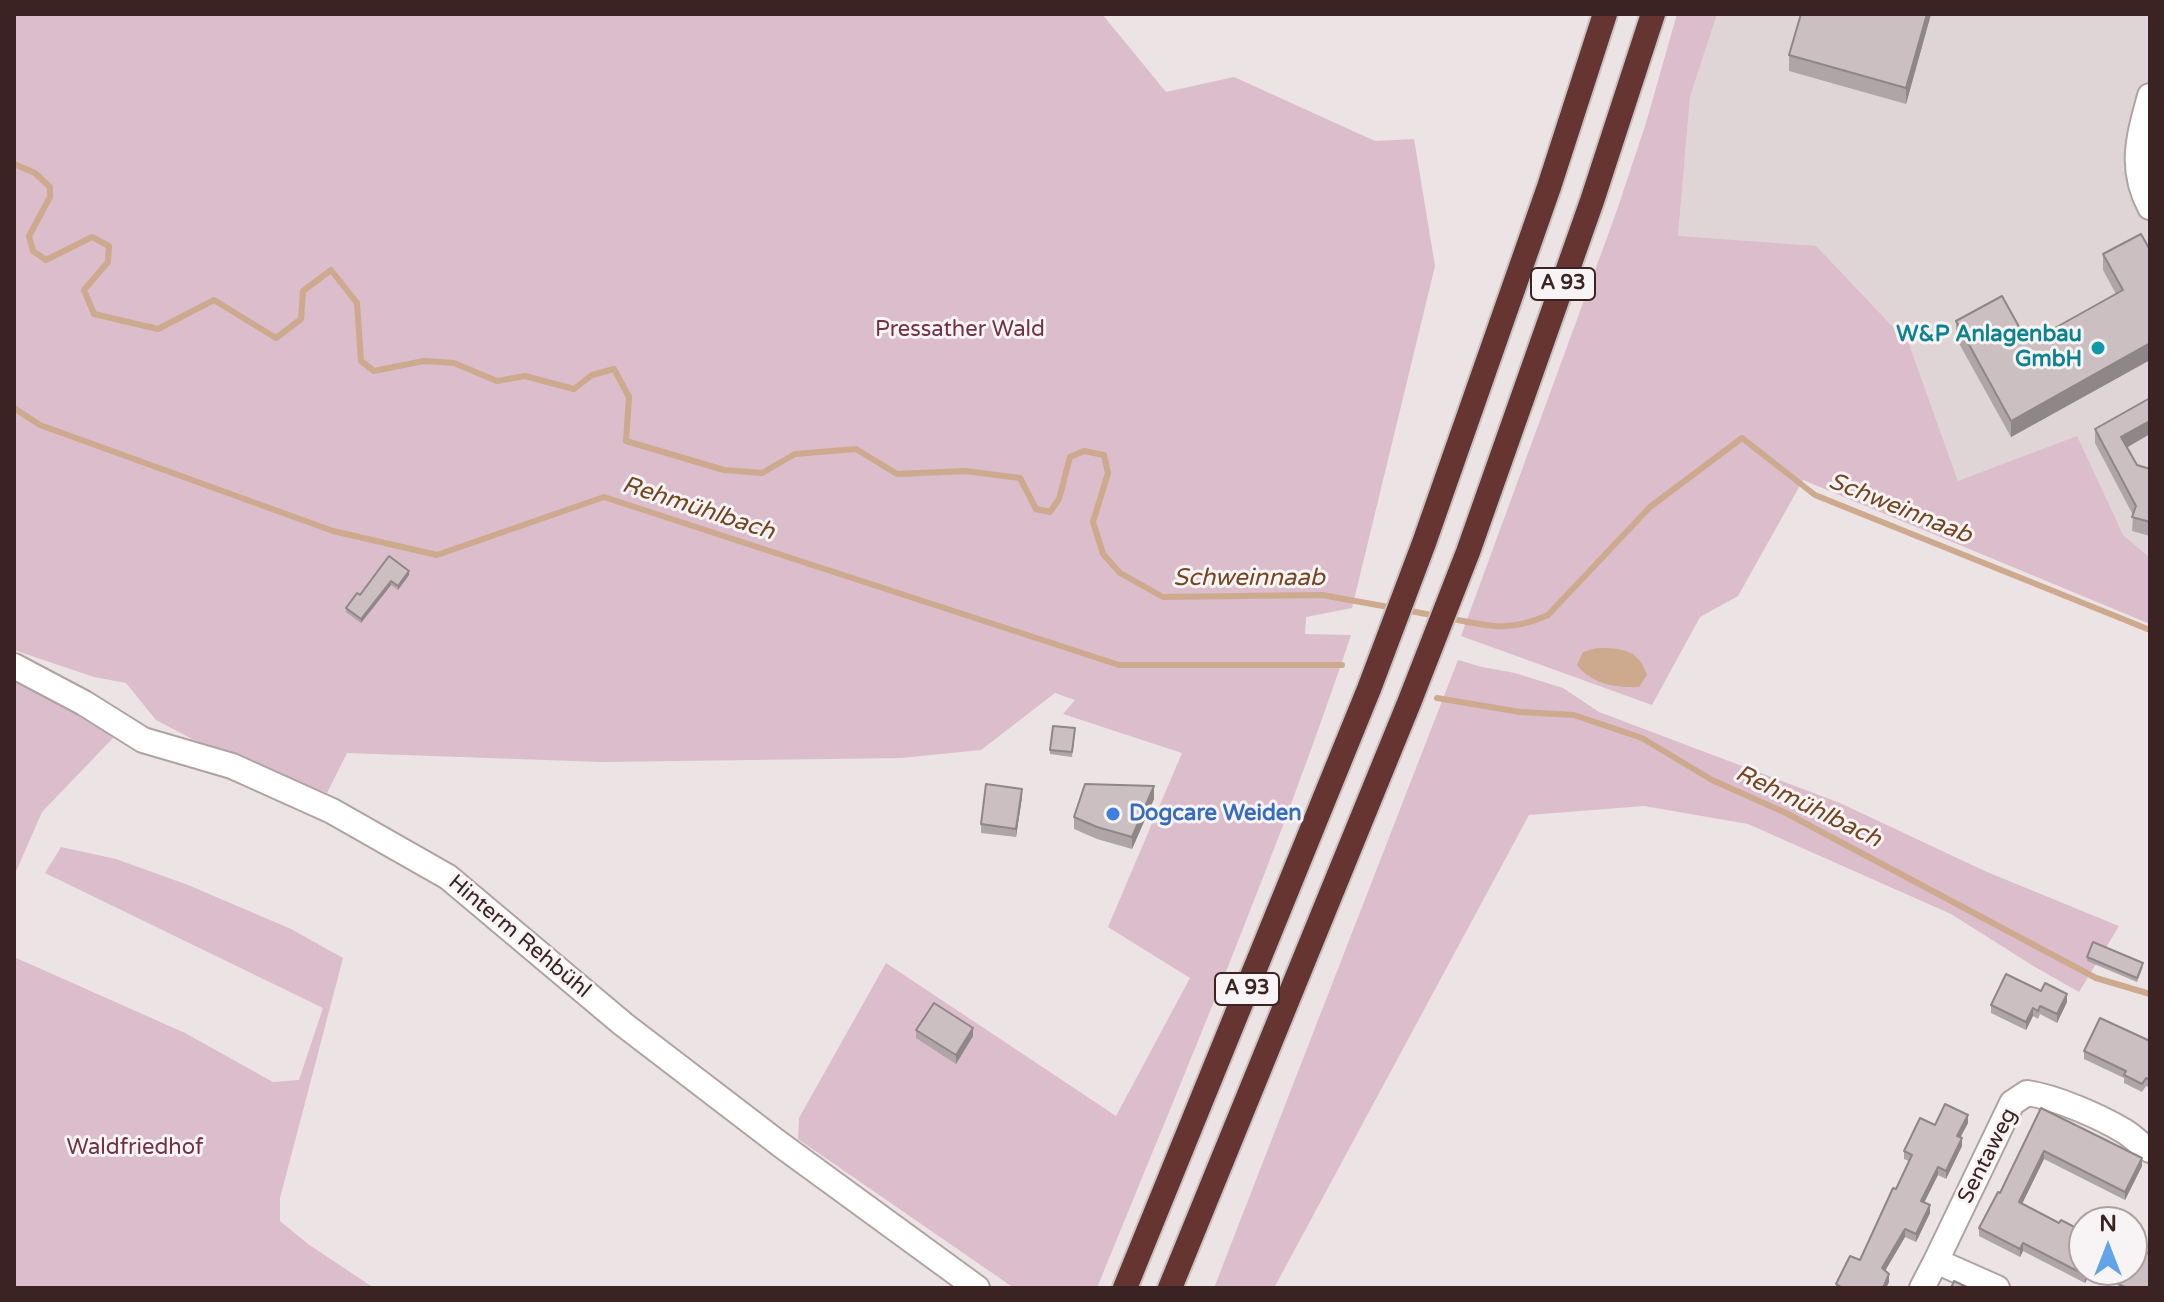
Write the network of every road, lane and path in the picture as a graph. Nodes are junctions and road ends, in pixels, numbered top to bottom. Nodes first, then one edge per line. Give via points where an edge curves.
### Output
1 (1605, 14) edge
2 (1653, 14) edge
3 (2150, 96) edge
4 (2150, 207) edge
5 (14, 666) edge
6 (2150, 1150) edge
7 (1936, 1261) junction
8 (977, 1288) edge
9 (1125, 1288) edge
10 (1170, 1288) edge
11 (1922, 1288) edge
12 (1997, 1288) edge

1 - 9 highway, A 93 via 1549,187 1369,689
2 - 10 highway, A 93 via 1468,552
3 - 4 street via 2137,166
5 - 8 street, Hinterm Rehbühl via 143,740 232,766 332,811 448,877 623,1024
6 - 7 street, Sentaweg via 2126,1132 2048,1096 2027,1093 2012,1103
7 - 11 street
7 - 12 street

